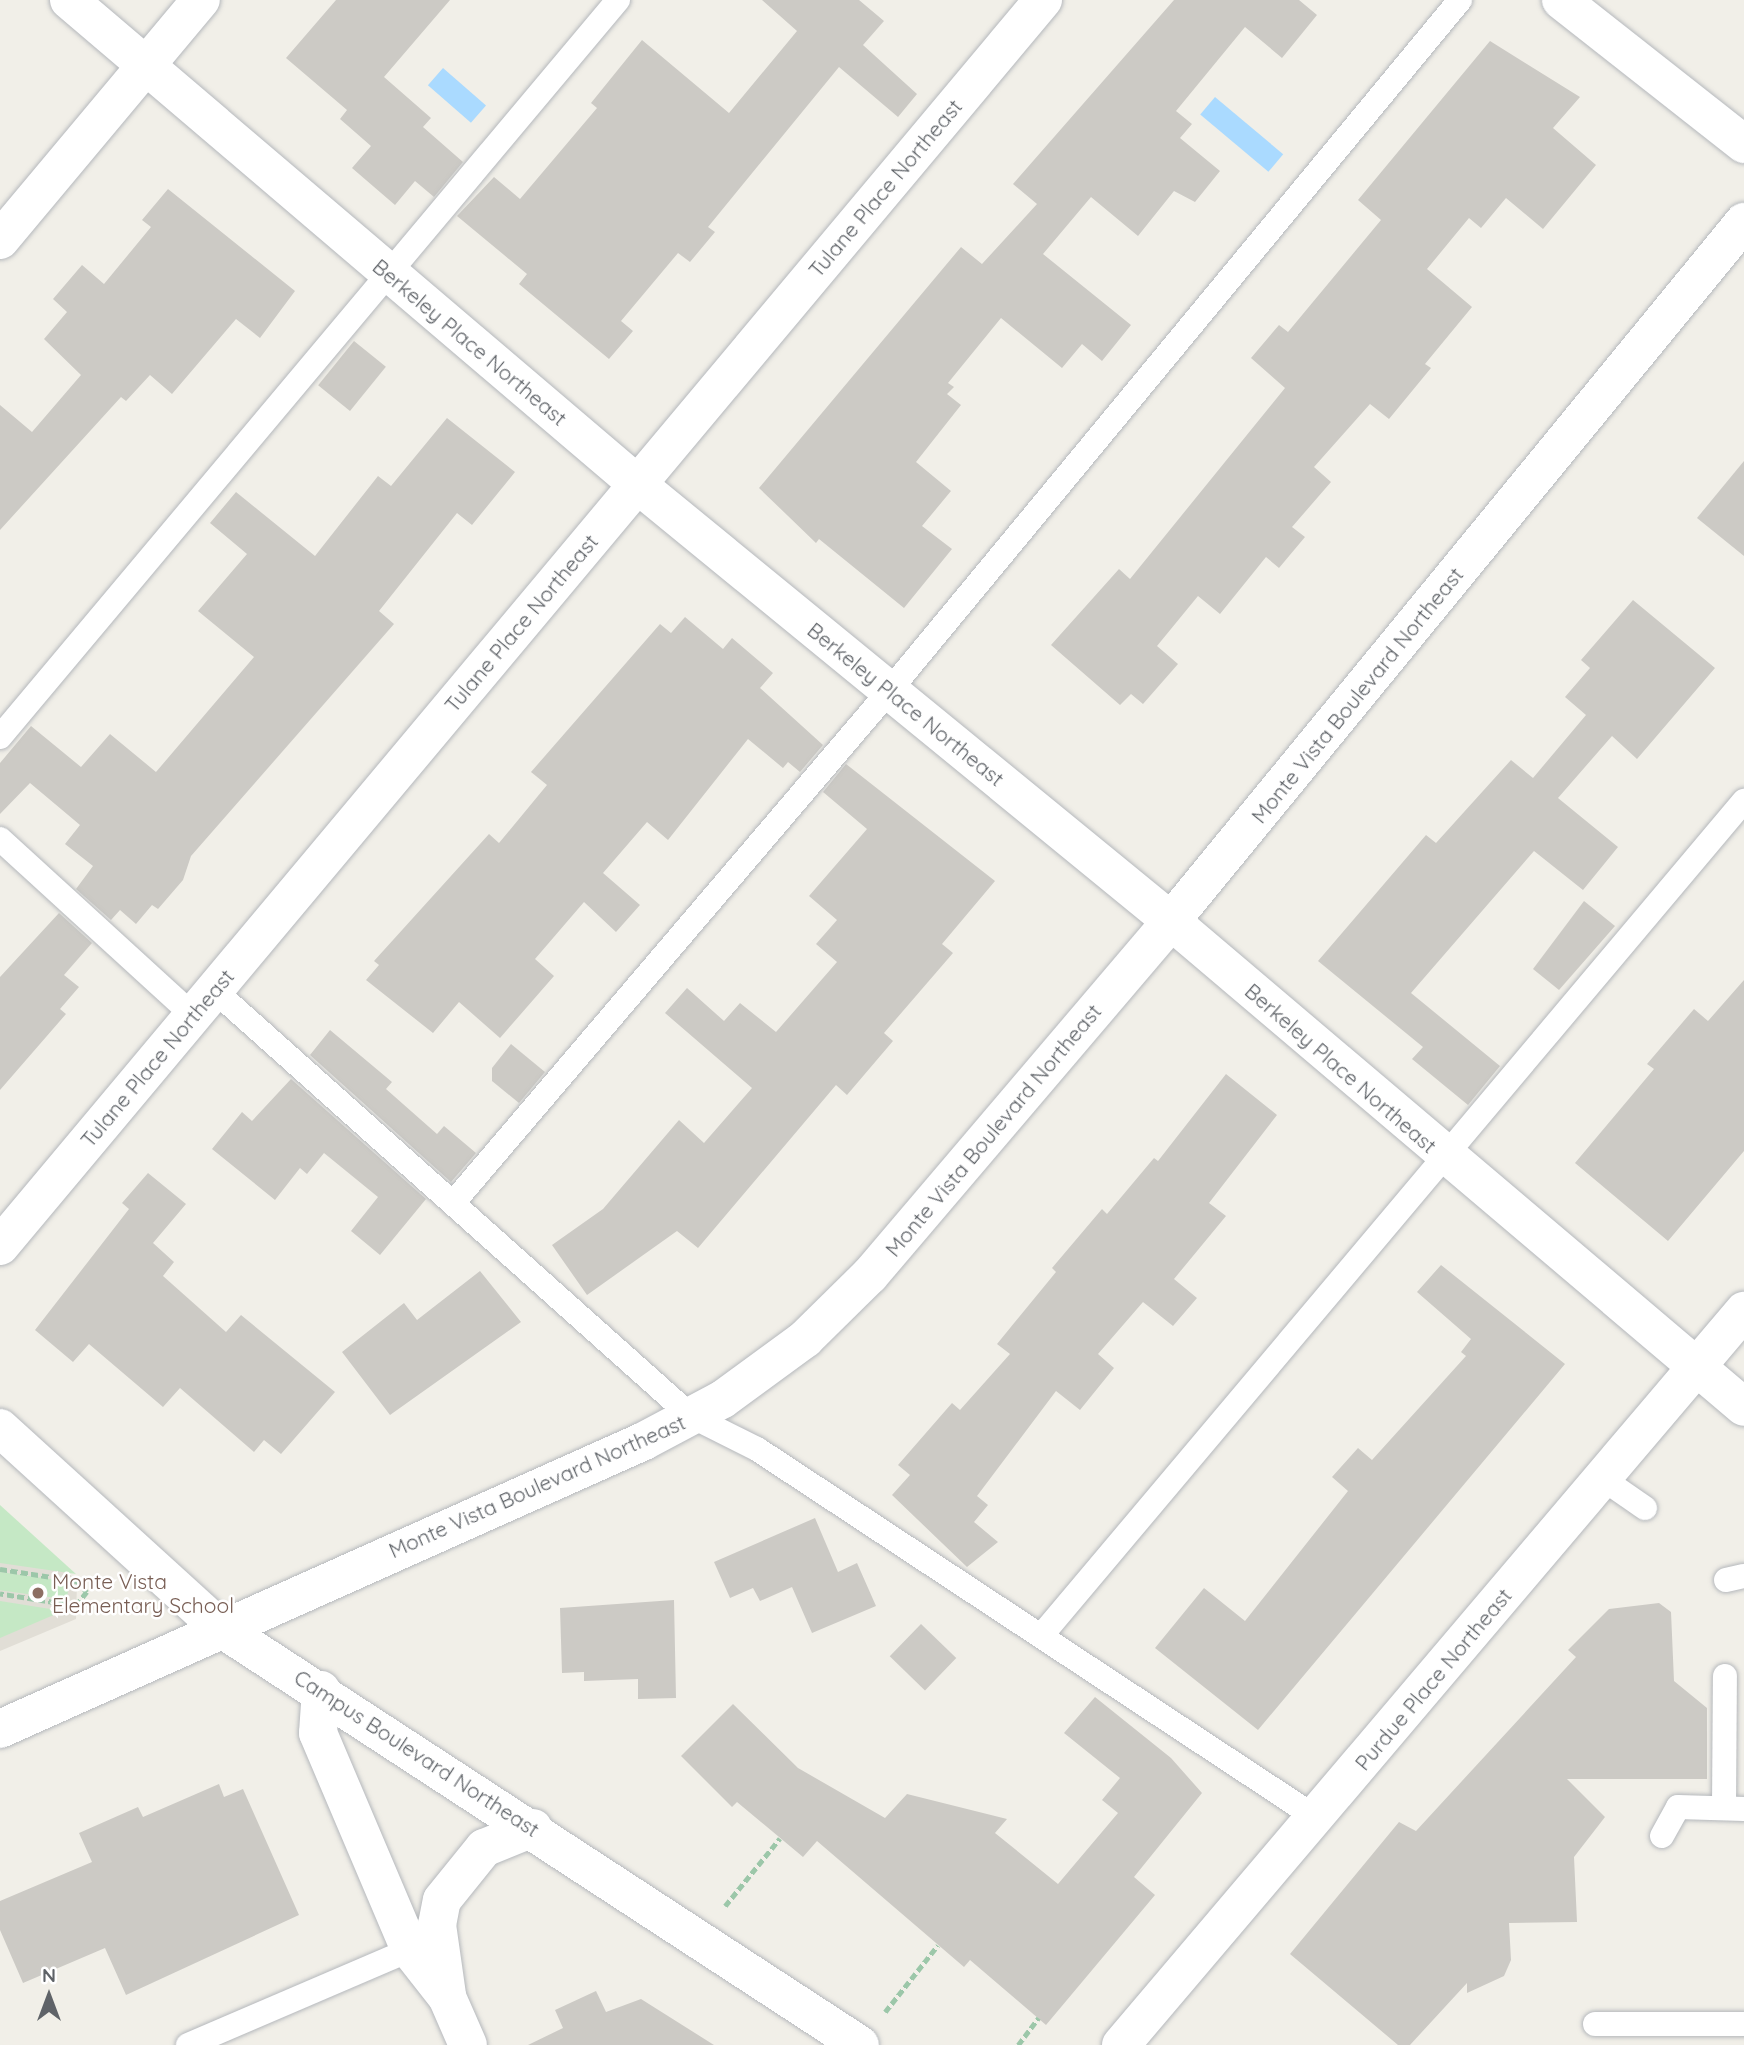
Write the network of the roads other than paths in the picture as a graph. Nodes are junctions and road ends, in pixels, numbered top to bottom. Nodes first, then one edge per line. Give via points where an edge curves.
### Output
1 (69, 0) edge
2 (201, 0) edge
3 (618, 0) edge
4 (1043, 0) edge
5 (1460, 0) edge
6 (1561, 0) edge
7 (145, 67) junction
8 (1744, 144) edge
9 (1744, 222) edge
10 (0, 240) edge
11 (387, 273) junction
12 (637, 484) junction
13 (890, 690) junction
14 (0, 737) edge
15 (1744, 801) edge
16 (0, 839) edge
17 (1171, 921) junction
18 (204, 1002) junction
19 (1445, 1160) junction
20 (453, 1203) junction
21 (0, 1246) edge
22 (1744, 1311) edge
23 (1698, 1366) junction
24 (1744, 1407) edge
25 (691, 1416) junction
26 (0, 1428) edge
27 (1603, 1479) junction
28 (1645, 1508) dead end
29 (219, 1627) junction
30 (1041, 1636) junction
31 (1725, 1676) dead end
32 (321, 1689) junction
33 (0, 1729) edge
34 (1734, 1809) edge
35 (1315, 1817) junction
36 (533, 1828) junction
37 (1662, 1836) dead end
38 (410, 1950) junction
39 (447, 1997) junction
40 (1595, 2024) dead end
41 (1744, 2024) edge
42 (188, 2045) edge
43 (468, 2045) edge
44 (860, 2045) edge
45 (1122, 2045) edge

1 - 7 street, Berkeley Place Northeast
2 - 7 street
3 - 11 lane
4 - 12 street, Tulane Place Northeast
5 - 13 lane
6 - 8 street
7 - 10 street
7 - 11 street, Berkeley Place Northeast
9 - 17 street, Monte Vista Boulevard Northeast
11 - 12 street, Berkeley Place Northeast
11 - 14 lane
12 - 13 street, Berkeley Place Northeast
12 - 18 street, Tulane Place Northeast
13 - 17 street, Berkeley Place Northeast
13 - 20 lane
15 - 19 lane
16 - 18 lane
17 - 19 street, Berkeley Place Northeast
17 - 25 street, Monte Vista Boulevard Northeast via 870,1275 805,1339
18 - 20 lane
18 - 21 street, Tulane Place Northeast
19 - 23 street, Berkeley Place Northeast
19 - 30 lane
20 - 25 lane
22 - 23 street, Purdue Place Northeast
23 - 24 street, Berkeley Place Northeast
23 - 27 street, Purdue Place Northeast
25 - 29 street, Monte Vista Boulevard Northeast
25 - 30 lane via 757,1448
26 - 29 street, Campus Boulevard Northeast
27 - 28 lane
27 - 35 street, Purdue Place Northeast
29 - 32 street, Campus Boulevard Northeast
29 - 33 street, Monte Vista Boulevard Northeast
30 - 35 lane
31 - 34 lane
32 - 36 street, Campus Boulevard Northeast
32 - 38 street via 318,1733
34 - 37 lane via 1678,1807
35 - 45 street, Purdue Place Northeast
36 - 39 street via 484,1848 442,1900 437,1926
36 - 44 street, Campus Boulevard Northeast
38 - 39 street
38 - 42 lane
39 - 43 street
40 - 41 lane

